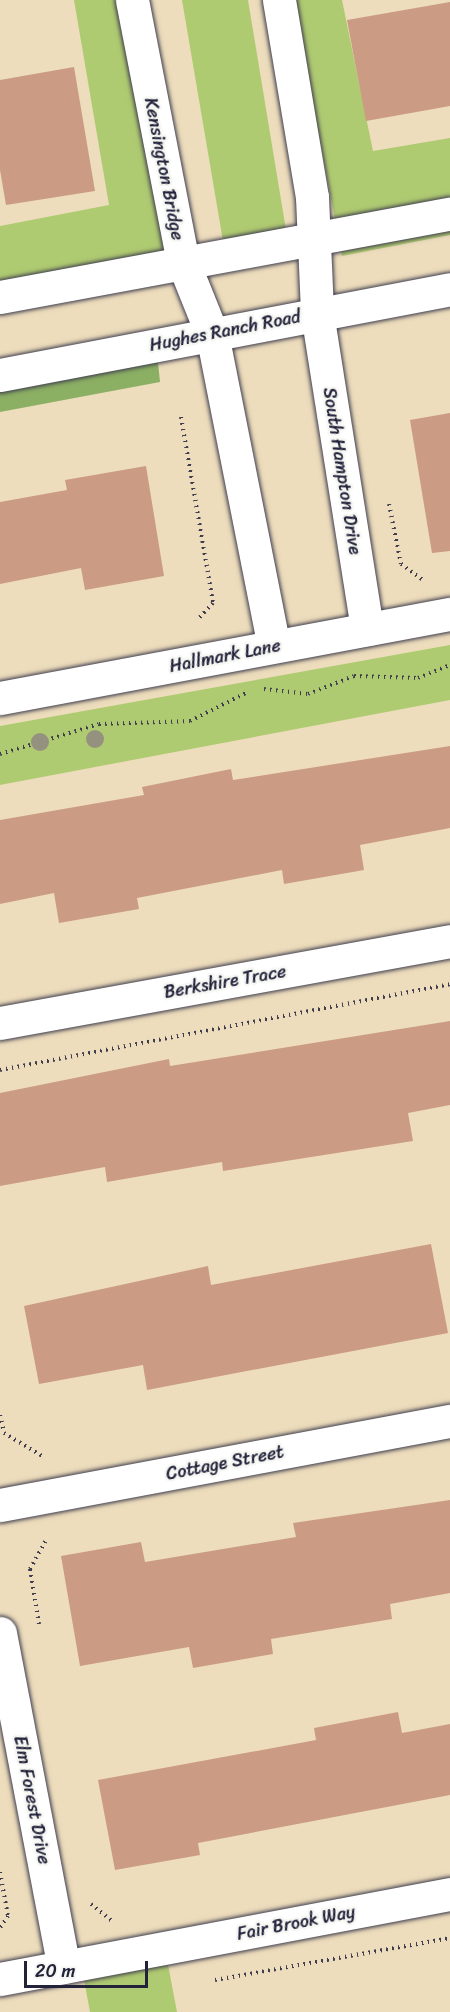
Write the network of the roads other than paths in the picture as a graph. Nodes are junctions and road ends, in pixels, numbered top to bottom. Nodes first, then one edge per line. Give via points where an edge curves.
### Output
1 (132, 0) edge
2 (279, 0) edge
3 (450, 214) edge
4 (316, 238) junction
5 (183, 262) junction
6 (450, 289) edge
7 (0, 297) edge
8 (317, 313) junction
9 (212, 334) junction
10 (0, 375) edge
11 (450, 614) edge
12 (367, 629) junction
13 (274, 646) junction
14 (0, 698) edge
15 (450, 941) edge
16 (0, 1023) edge
17 (450, 1421) edge
18 (0, 1505) edge
19 (0, 1633) edge
20 (450, 1894) edge
21 (64, 1967) junction
22 (0, 1979) edge

1 - 5 street, Kensington Bridge
2 - 4 street
3 - 4 street
4 - 5 street
4 - 8 street
5 - 7 street
5 - 9 street, Kensington Bridge
6 - 8 street, Hughes Ranch Road
8 - 9 street, Hughes Ranch Road
8 - 12 street, South Hampton Drive
9 - 10 street, Hughes Ranch Road
9 - 13 street
11 - 12 street, Hallmark Lane
12 - 13 street, Hallmark Lane
13 - 14 street, Hallmark Lane
15 - 16 street, Berkshire Trace
17 - 18 street, Cottage Street
19 - 21 street, Elm Forest Drive
20 - 21 street, Fair Brook Way
21 - 22 street, Fair Brook Way

